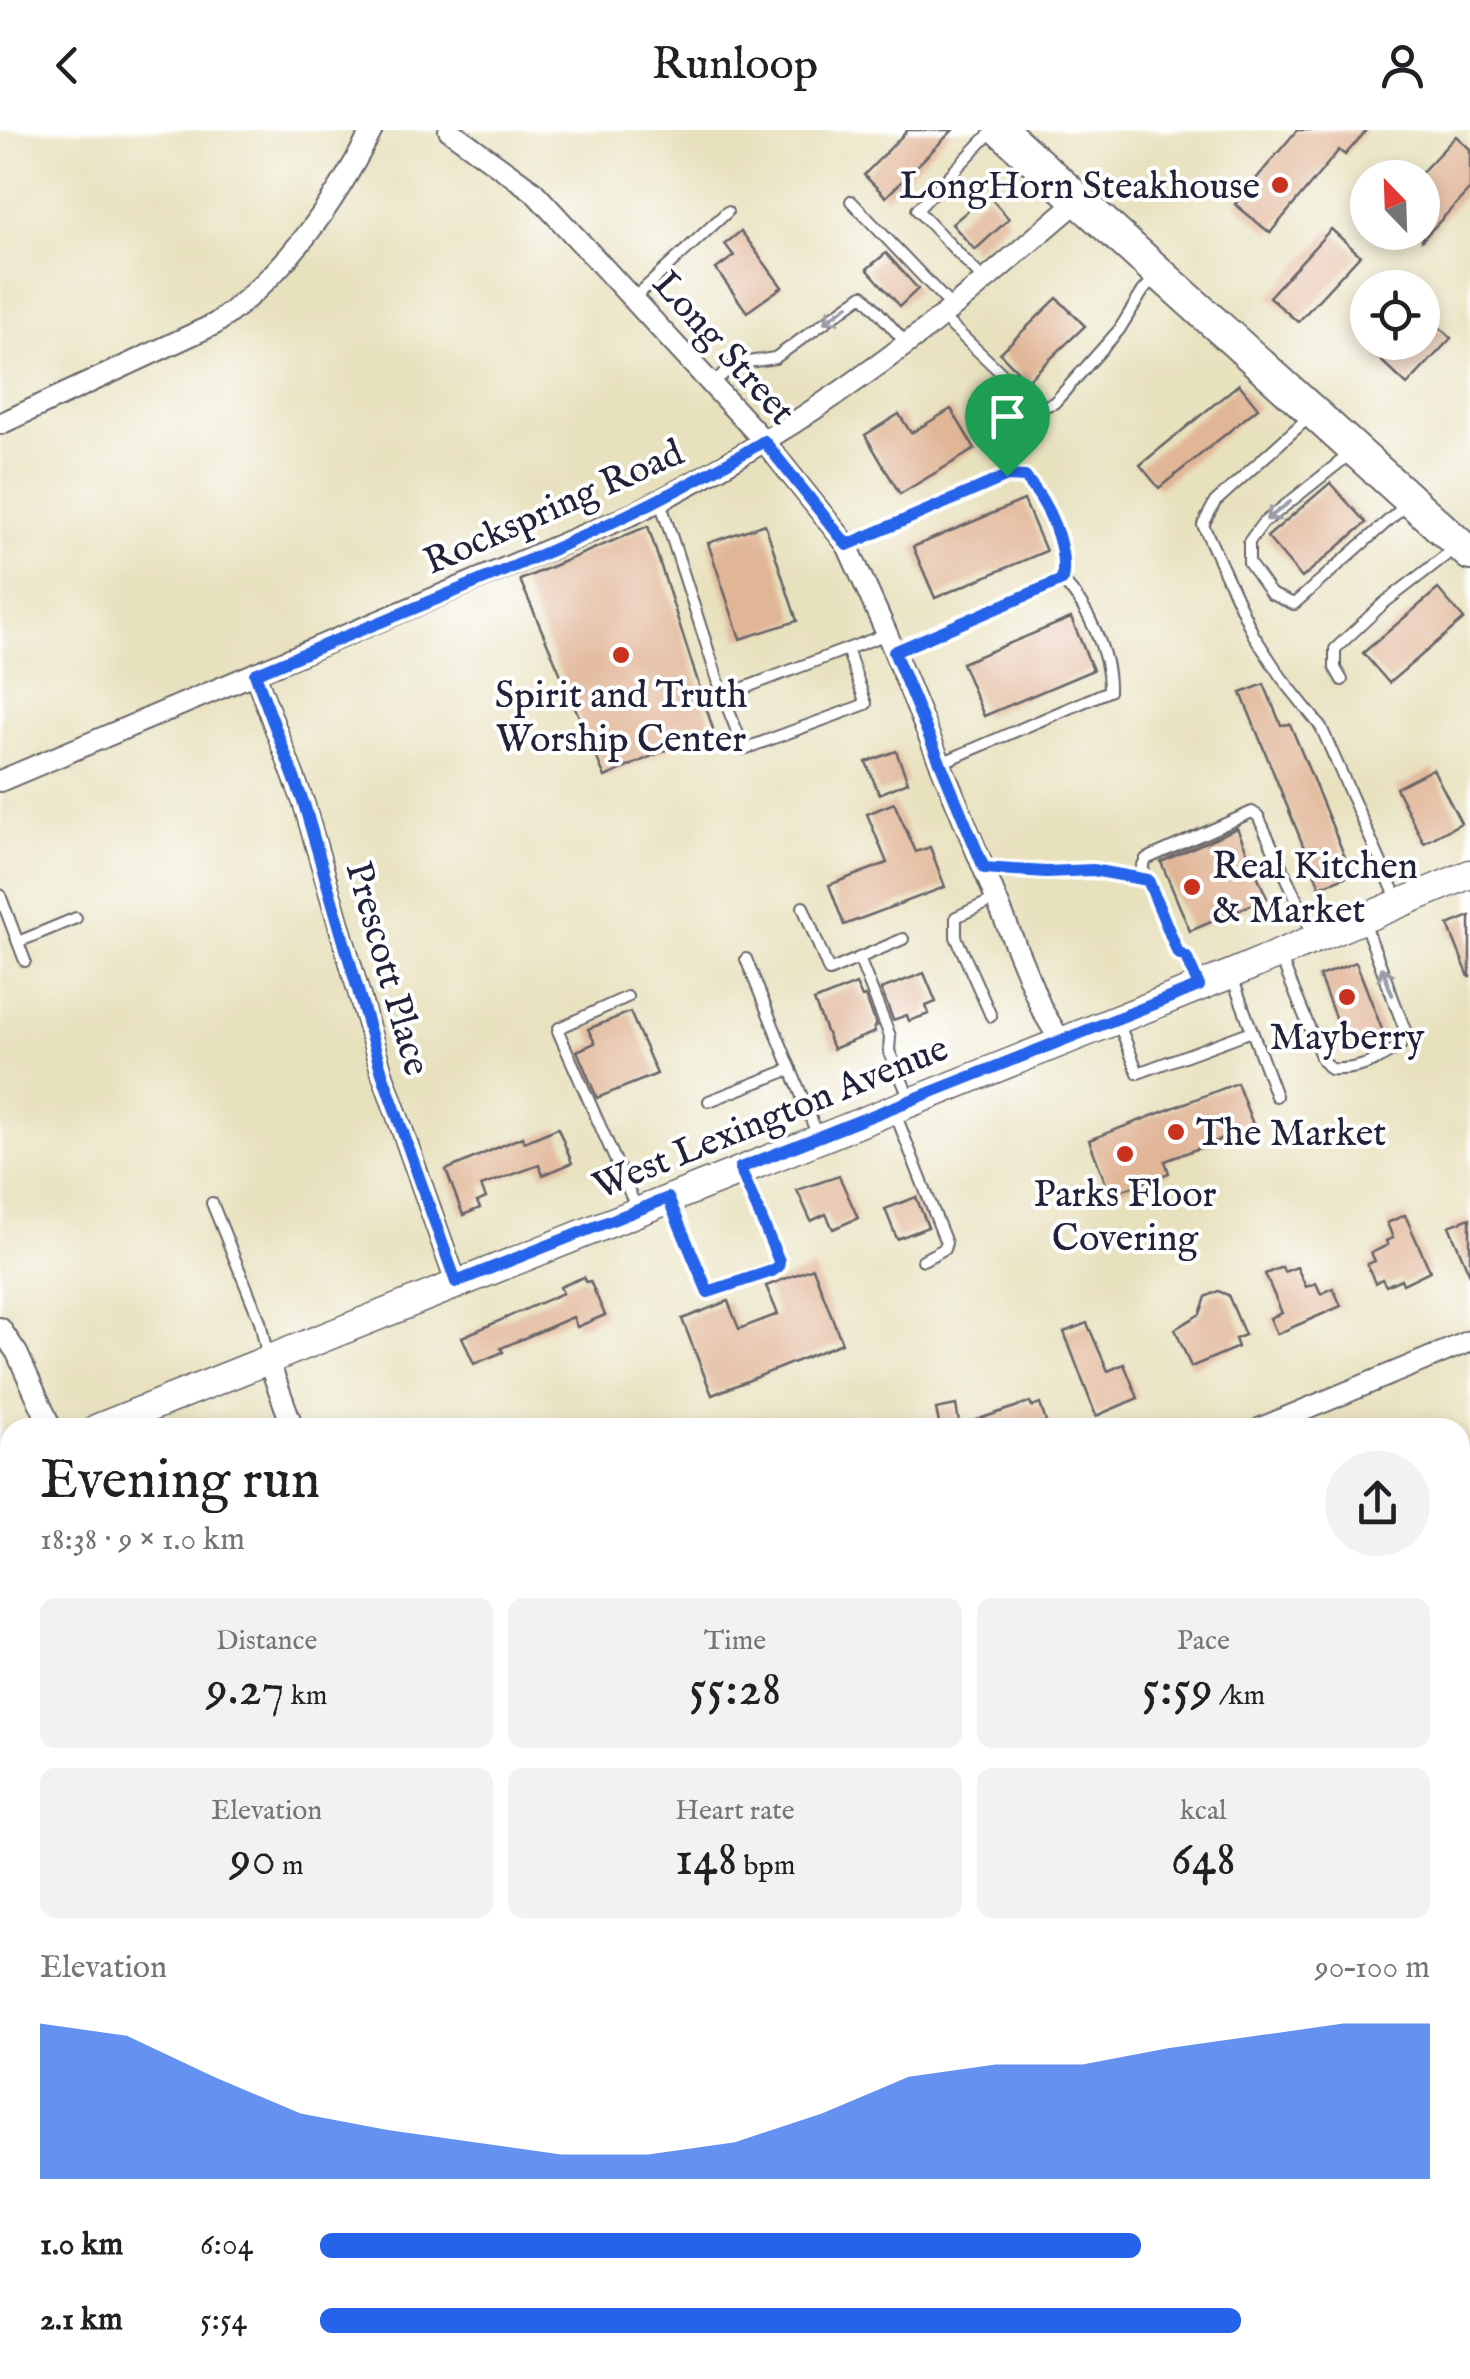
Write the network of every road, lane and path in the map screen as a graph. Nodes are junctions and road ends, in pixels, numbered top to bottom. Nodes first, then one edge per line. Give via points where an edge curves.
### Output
1 (372, 130) edge
2 (449, 130) edge
3 (997, 130) edge
4 (1079, 200) junction
5 (851, 201) dead end
6 (727, 212) dead end
7 (1159, 273) junction
8 (984, 280) junction
9 (633, 299) junction
10 (947, 312) junction
11 (906, 343) junction
12 (712, 384) junction
13 (1313, 413) junction
14 (0, 424) edge
15 (764, 441) junction
16 (1354, 450) junction
17 (659, 500) junction
18 (1410, 501) junction
19 (847, 545) junction
20 (1464, 550) edge
21 (1062, 580) junction
22 (891, 643) junction
23 (847, 649) junction
24 (255, 674) junction
25 (1342, 680) dead end
26 (723, 696) junction
27 (940, 762) junction
28 (0, 781) edge
29 (984, 868) junction
30 (1470, 874) edge
31 (1148, 880) junction
32 (0, 896) edge
33 (996, 898) junction
34 (1398, 902) junction
35 (803, 907) dead end
36 (1362, 917) junction
37 (76, 918) dead end
38 (1315, 938) junction
39 (903, 940) dead end
40 (18, 942) junction
41 (1278, 954) junction
42 (859, 958) junction
43 (746, 959) dead end
44 (25, 961) dead end
45 (1230, 974) junction
46 (1199, 986) junction
47 (627, 998) dead end
48 (990, 1016) dead end
49 (1117, 1018) junction
50 (1252, 1031) junction
51 (1060, 1040) junction
52 (790, 1069) junction
53 (1276, 1096) dead end
54 (709, 1102) dead end
55 (902, 1104) junction
56 (818, 1137) junction
57 (740, 1168) junction
58 (668, 1198) junction
59 (212, 1204) dead end
60 (637, 1210) junction
61 (923, 1260) dead end
62 (456, 1282) junction
63 (0, 1328) edge
64 (1470, 1341) edge
65 (268, 1360) junction
66 (46, 1418) edge
67 (123, 1418) edge
68 (289, 1418) edge
69 (1285, 1418) edge

1 - 14 street via 312,230 235,310
2 - 9 street, Long Street via 532,190
3 - 4 main road
3 - 8 lane via 917,210
4 - 7 main road
4 - 8 street, Rockspring Road
5 - 10 lane
6 - 9 lane
7 - 10 lane via 1119,330 1054,403 1041,407
7 - 13 main road
8 - 10 street, Rockspring Road
9 - 12 street, Long Street
10 - 11 street, Rockspring Road
11 -> 12 lane via 863,295 775,358 735,364
11 - 15 street, Rockspring Road
12 - 15 street, Long Street
13 - 16 main road
13 - 34 lane via 1214,502 1203,525 1253,634 1321,727
15 - 17 street, Rockspring Road
15 - 19 street, Long Street
16 - 18 main road
16 -> 18 lane via 1249,542 1249,563 1272,594 1294,604
17 - 24 street, Rockspring Road
17 - 26 lane
18 - 20 main road
19 - 21 lane via 1007,476 1025,477 1040,494 1066,560
19 - 22 street, Long Street
20 - 25 lane via 1384,604 1334,649
21 - 22 lane
21 - 27 lane via 1077,595 1098,642 1110,691
22 - 23 lane
22 - 27 street, Long Street
23 - 26 lane
23 - 26 lane via 866,704 744,748
24 - 28 street, Rockspring Road
24 - 62 street, Prescott Place via 304,804 382,1073
27 - 29 street, Long Street
29 - 31 lane via 1093,870
29 - 33 street, Long Street
30 - 34 street, West Lexington Avenue
31 - 38 lane via 1146,860 1252,812
31 - 46 lane
32 - 40 lane
33 - 48 lane via 956,917 956,936
33 - 51 street, Long Street
34 - 36 street, West Lexington Avenue
35 - 42 lane via 830,971
36 - 38 street, West Lexington Avenue
41 -> 36 lane via 1323,1062 1349,1070 1372,1064 1400,1046 1405,1030
37 - 40 lane
38 - 41 street, West Lexington Avenue
39 - 42 lane
40 - 44 lane
41 - 45 street, West Lexington Avenue
42 - 55 lane via 890,1036
43 - 52 lane
45 - 46 street, West Lexington Avenue
45 - 50 lane
46 - 49 street, West Lexington Avenue
47 - 60 lane via 558,1031
49 - 50 lane via 1138,1074
49 - 51 street, West Lexington Avenue
50 - 53 lane
51 - 55 street, West Lexington Avenue
52 - 54 lane
52 - 56 lane
55 - 56 street, West Lexington Avenue
55 - 61 lane via 946,1243
56 - 57 street, West Lexington Avenue
57 - 58 street, West Lexington Avenue
57 - 58 lane via 779,1261 772,1271 708,1292
58 - 60 street, West Lexington Avenue
59 - 65 lane via 260,1321
60 - 62 street, West Lexington Avenue
62 - 65 street, West Lexington Avenue
63 - 66 street
64 - 69 street
65 - 67 street, West Lexington Avenue
65 - 68 street

